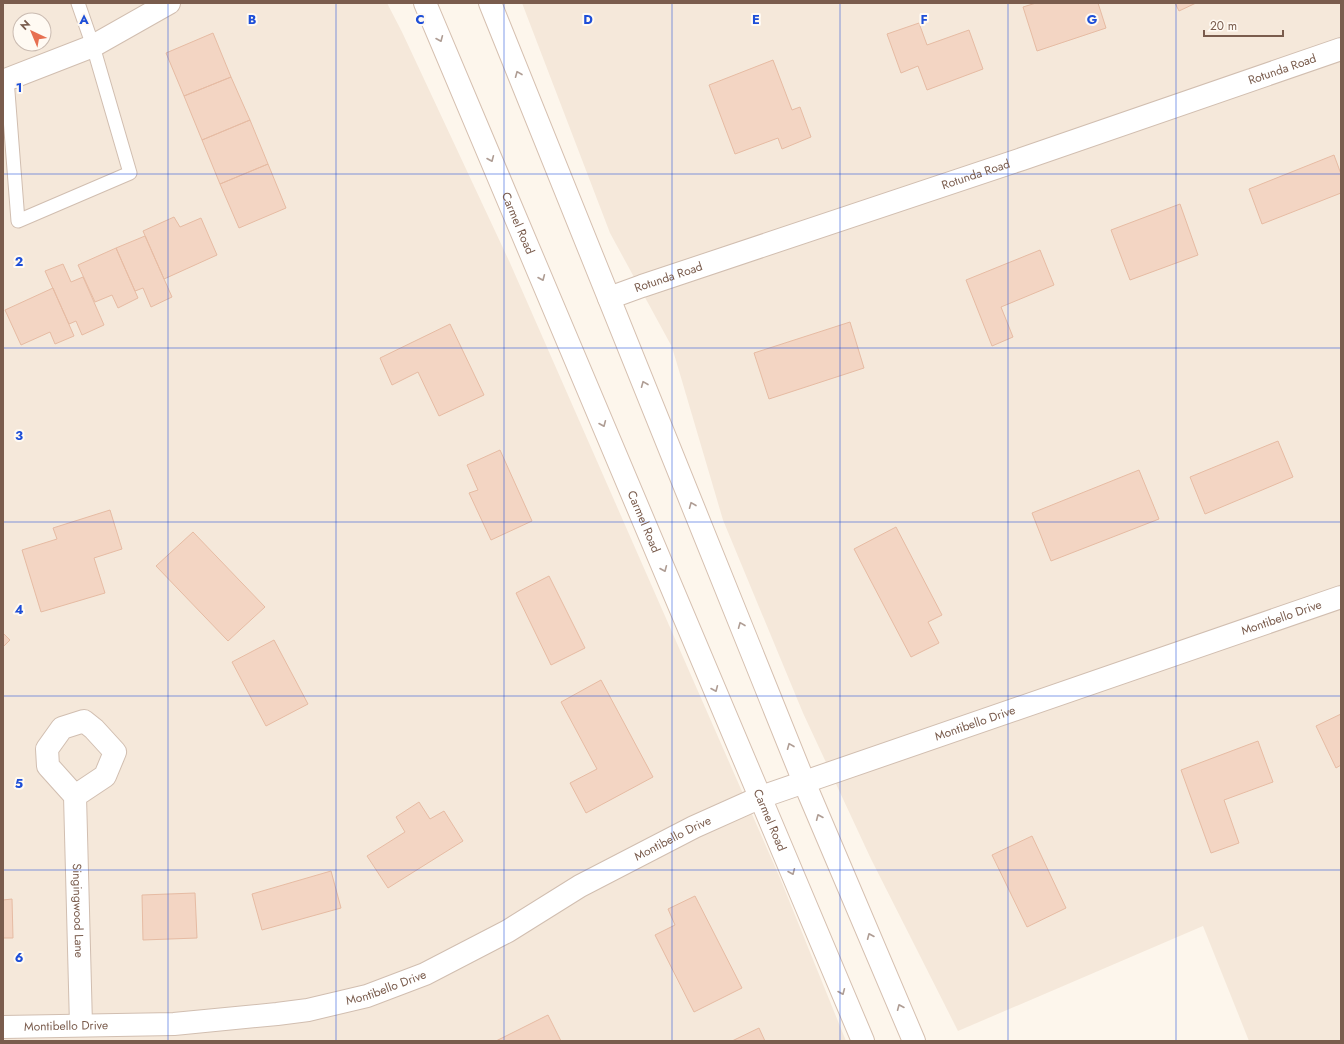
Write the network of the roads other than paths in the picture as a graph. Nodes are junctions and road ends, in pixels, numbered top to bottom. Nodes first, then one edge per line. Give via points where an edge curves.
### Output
1 (78, 3) edge
2 (143, 3) edge
3 (169, 3) edge
4 (425, 3) edge
5 (490, 3) edge
6 (93, 46) junction
7 (1341, 49) edge
8 (5, 80) edge
9 (609, 298) junction
10 (1341, 597) edge
11 (804, 782) junction
12 (75, 796) dead end
13 (761, 797) junction
14 (81, 1025) junction
15 (3, 1027) edge
16 (863, 1041) edge
17 (914, 1041) edge

1 - 6 lane
2 - 6 street
3 - 6 street
4 -> 13 street, Carmel Road
9 -> 5 street
6 - 8 street
6 - 8 lane via 130,173 18,221
7 - 9 street, Rotunda Road via 1030,157
11 -> 9 street
10 - 11 street, Montibello Drive
11 - 13 street, Montibello Drive
17 -> 11 street
12 - 14 street, Singingwood Lane
13 - 14 street, Montibello Drive via 694,827 580,886 508,931 432,970 367,996 308,1010 277,1014 174,1024
13 -> 16 street, Carmel Road
14 - 15 street, Montibello Drive

